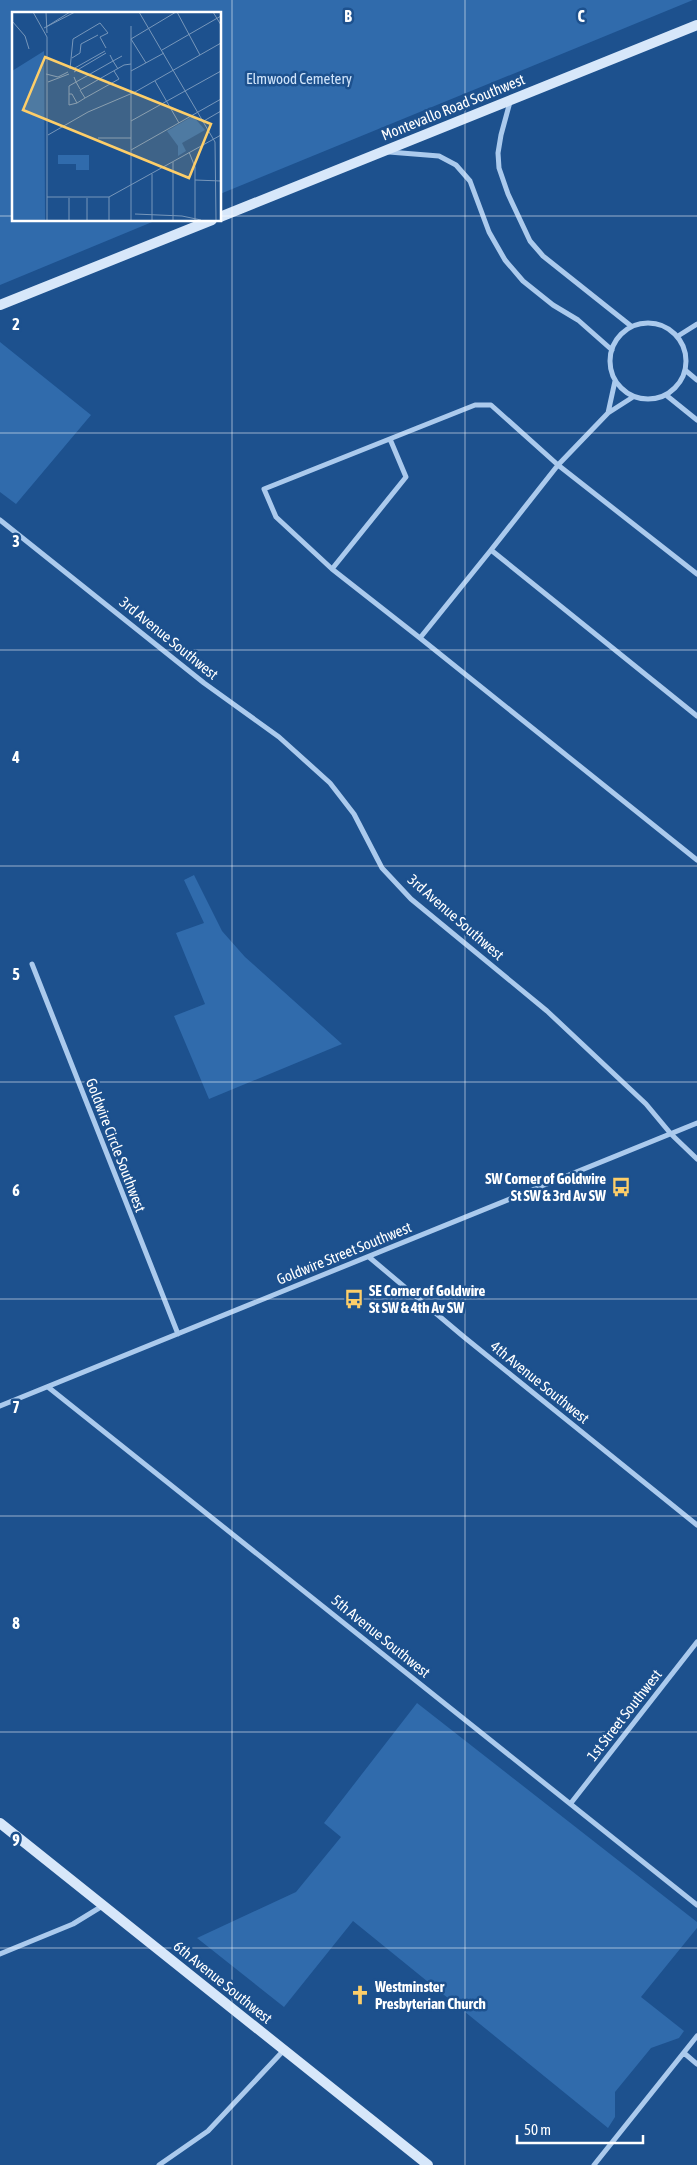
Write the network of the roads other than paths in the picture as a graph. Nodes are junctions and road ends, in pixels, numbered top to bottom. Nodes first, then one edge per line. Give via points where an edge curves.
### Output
1 (697, 25) edge
2 (510, 100) junction
3 (384, 151) junction
4 (221, 217) edge
5 (210, 221) edge
6 (0, 306) edge
7 (697, 324) edge
8 (631, 326) junction
9 (678, 336) junction
10 (612, 350) junction
11 (685, 370) junction
12 (697, 380) edge
13 (615, 381) junction
14 (666, 395) junction
15 (633, 396) junction
16 (608, 413) junction
17 (697, 420) edge
18 (390, 439) junction
19 (558, 465) junction
20 (0, 520) edge
21 (491, 550) junction
22 (332, 569) junction
23 (697, 574) edge
24 (420, 638) junction
25 (697, 716) edge
26 (697, 860) edge
27 (32, 964) dead end
28 (697, 1124) edge
29 (671, 1134) junction
30 (697, 1158) edge
31 (369, 1257) junction
32 (178, 1334) junction
33 (48, 1387) junction
34 (0, 1406) edge
35 (697, 1525) edge
36 (697, 1642) edge
37 (571, 1804) junction
38 (0, 1823) edge
39 (104, 1905) junction
40 (697, 1905) edge
41 (0, 1954) edge
42 (697, 2036) edge
43 (284, 2050) junction
44 (684, 2053) junction
45 (697, 2064) edge
46 (159, 2165) edge
47 (428, 2165) edge
48 (594, 2165) edge

1 - 2 main road, Montevallo Road Southwest
2 - 3 main road, Montevallo Road Southwest
2 - 8 street via 498,153 499,168 527,234 543,256
3 - 4 main road, Montevallo Road Southwest
3 - 10 street via 439,156 456,166 470,181 505,260 523,281 578,320
5 - 6 main road
7 - 9 street
8 - 9 street via 656,323
8 - 10 street via 621,333
9 - 11 street via 687,360
10 - 13 street via 610,369
11 - 12 street
11 - 14 street via 679,384
13 - 15 street
13 - 16 street
14 - 15 street via 646,400
14 - 17 street
15 - 16 street
16 - 19 street
18 - 19 street via 475,405 491,405
18 - 22 street via 406,477
18 - 22 street via 264,489 276,517
19 - 21 street
19 - 23 street
20 - 29 street, 3rd Avenue Southwest via 204,683 279,737 330,782 354,814 382,868 411,899 547,1011 646,1104
21 - 24 street
21 - 25 street
22 - 24 street
24 - 26 street
27 - 32 street, Goldwire Circle Southwest
28 - 29 street, Goldwire Street Southwest
29 - 30 street, 3rd Avenue Southwest
29 - 31 street, Goldwire Street Southwest
31 - 32 street, Goldwire Street Southwest
31 - 35 street, 4th Avenue Southwest
32 - 33 street, Goldwire Street Southwest
33 - 34 street, Goldwire Street Southwest
33 - 37 street, 5th Avenue Southwest
36 - 37 street, 1st Street Southwest
37 - 40 street, 5th Avenue Southwest
38 - 39 main road, 6th Avenue Southwest
39 - 41 street via 74,1924
39 - 43 main road, 6th Avenue Southwest
42 - 44 street
43 - 46 street via 208,2131
43 - 47 main road, 6th Avenue Southwest
44 - 45 street
44 - 48 street

